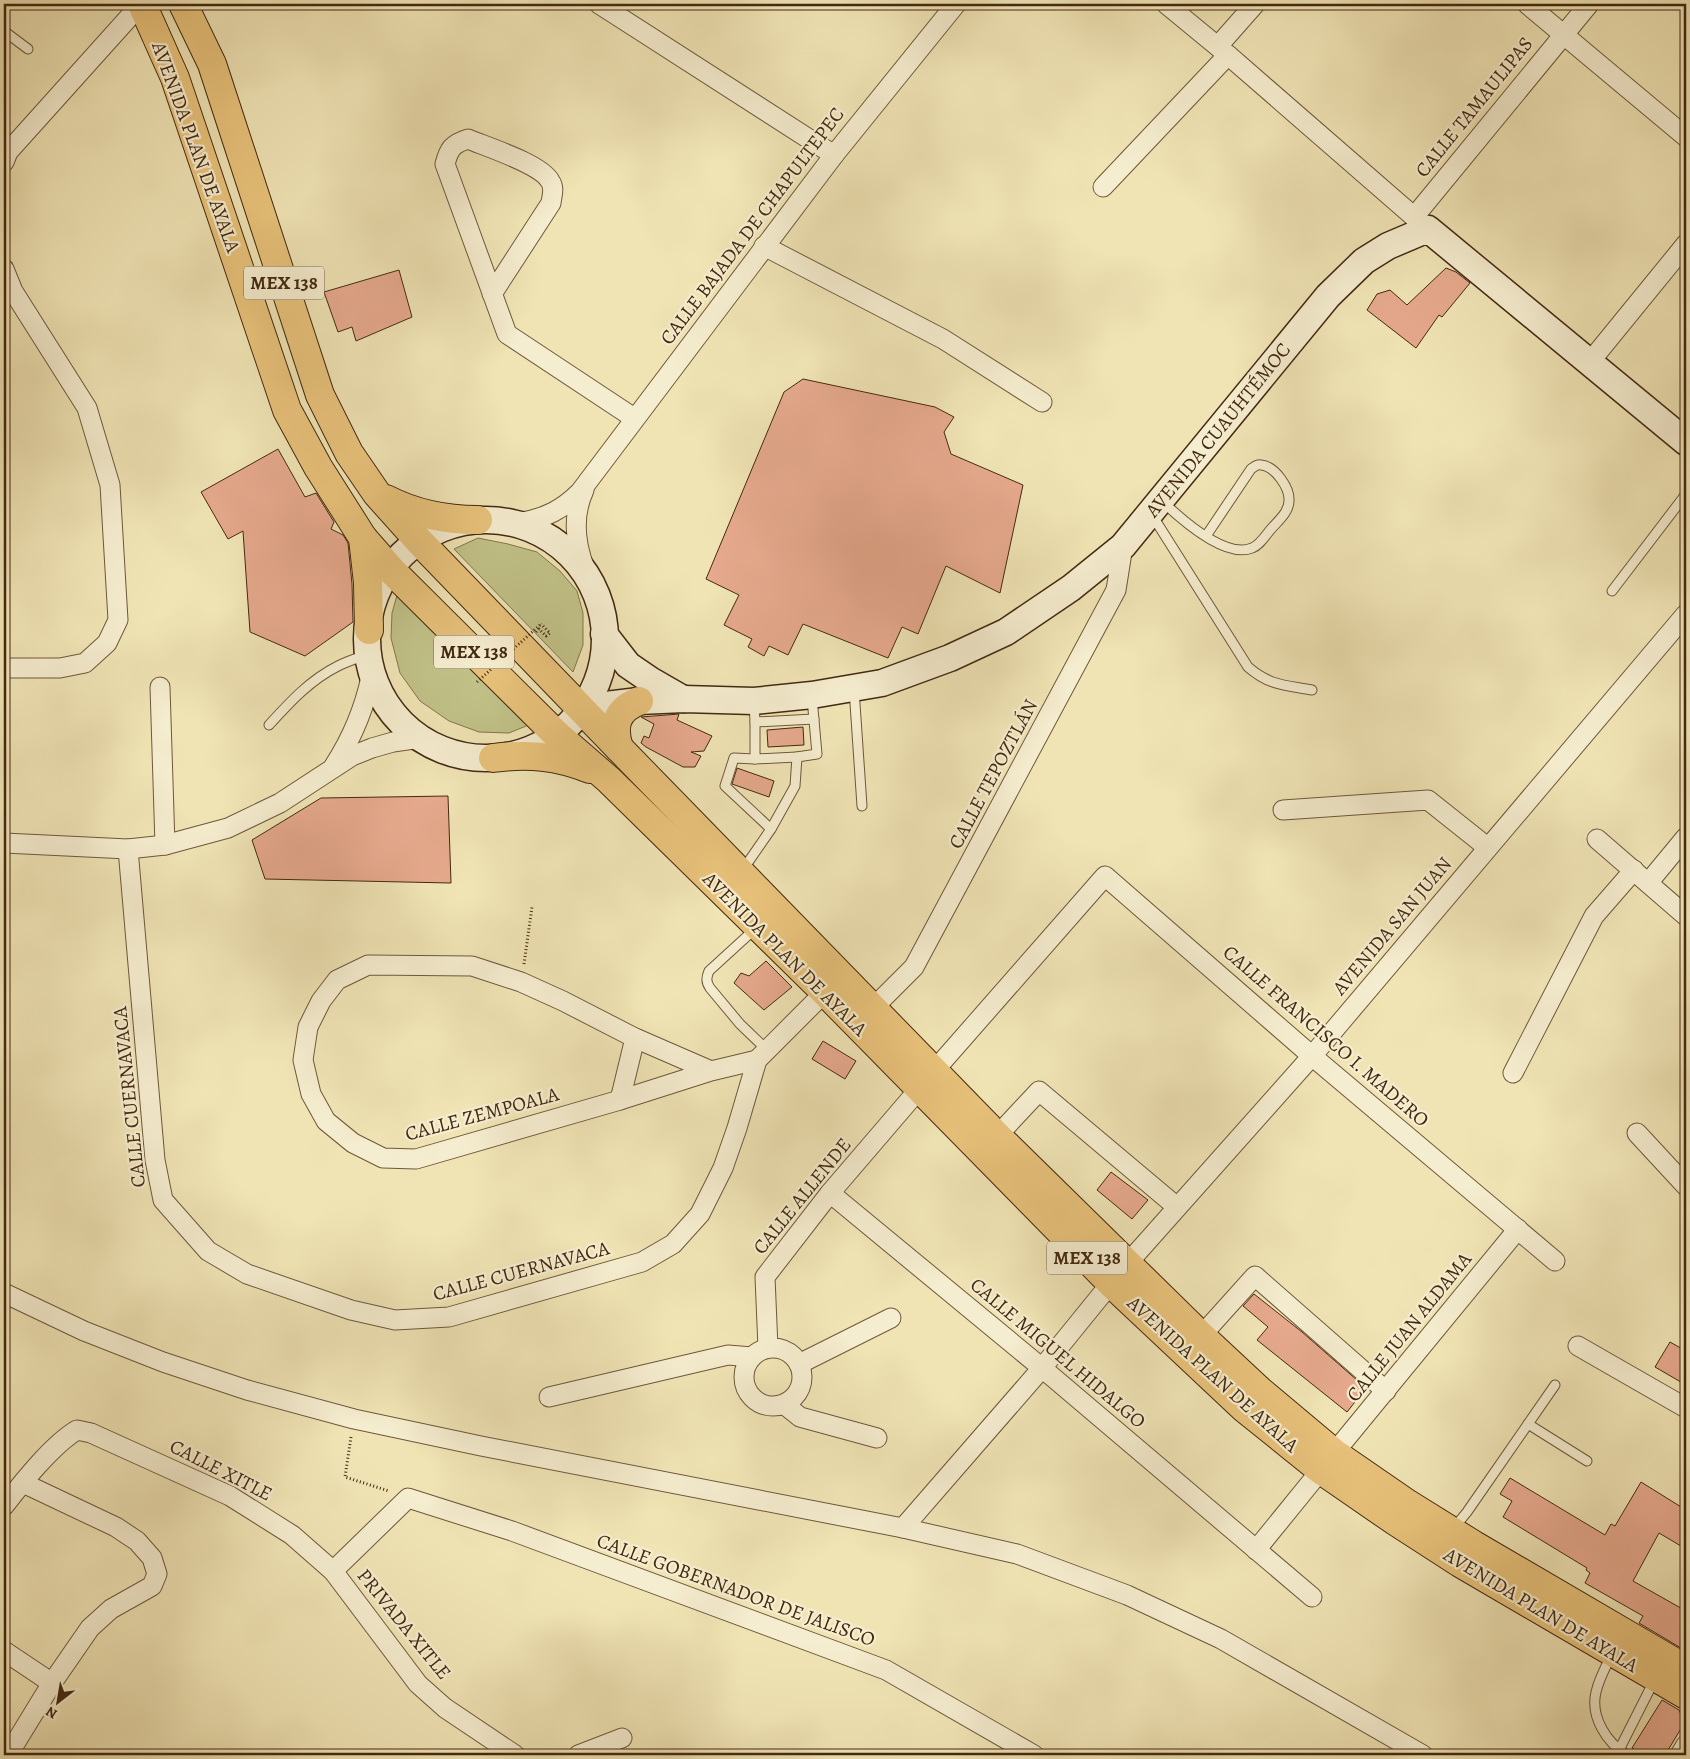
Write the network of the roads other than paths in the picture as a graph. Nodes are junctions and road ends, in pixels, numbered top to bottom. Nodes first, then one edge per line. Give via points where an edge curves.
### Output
1 (141, 4) edge
2 (183, 4) edge
3 (599, 4) edge
4 (956, 4) edge
5 (1166, 4) edge
6 (1255, 4) edge
7 (1527, 4) edge
8 (1589, 4) edge
9 (4, 30) edge
10 (1563, 34) junction
11 (28, 49) dead end
12 (1223, 50) junction
13 (1686, 137) edge
14 (834, 155) junction
15 (4, 162) edge
16 (1103, 187) dead end
17 (1421, 223) junction
18 (1686, 244) edge
19 (764, 246) junction
20 (4, 269) edge
21 (12, 291) junction
22 (492, 294) junction
23 (4, 308) edge
24 (1589, 363) junction
25 (1042, 402) dead end
26 (634, 418) junction
27 (1686, 442) edge
28 (589, 480) junction
29 (376, 494) junction
30 (1686, 494) edge
31 (1156, 507) junction
32 (478, 520) junction
33 (522, 522) junction
34 (1206, 536) junction
35 (363, 538) junction
36 (420, 542) junction
37 (1123, 546) junction
38 (585, 568) junction
39 (392, 571) junction
40 (1612, 591) dead end
41 (1686, 614) edge
42 (604, 634) junction
43 (369, 654) junction
44 (4, 668) edge
45 (160, 687) dead end
46 (854, 688) junction
47 (1312, 690) dead end
48 (684, 699) junction
49 (639, 701) junction
50 (813, 707) junction
51 (581, 708) junction
52 (754, 712) junction
53 (269, 725) dead end
54 (556, 734) junction
55 (414, 739) junction
56 (619, 748) junction
57 (797, 757) junction
58 (494, 758) junction
59 (755, 758) junction
60 (334, 767) junction
61 (609, 780) junction
62 (862, 806) dead end
63 (1283, 810) dead end
64 (771, 829) junction
65 (1686, 837) edge
66 (1597, 839) dead end
67 (4, 843) edge
68 (165, 844) junction
69 (1487, 847) junction
70 (128, 849) junction
71 (741, 874) junction
72 (1105, 876) joint
73 (1641, 876) junction
74 (1686, 916) edge
75 (758, 926) junction
76 (825, 992) junction
77 (873, 1008) junction
78 (635, 1038) junction
79 (762, 1055) junction
80 (1312, 1056) junction
81 (711, 1071) junction
82 (1513, 1073) dead end
83 (927, 1080) junction
84 (620, 1100) junction
85 (1637, 1134) dead end
86 (997, 1136) junction
87 (1686, 1186) edge
88 (830, 1193) junction
89 (1177, 1207) junction
90 (1518, 1229) junction
91 (1555, 1261) dead end
92 (1119, 1273) junction
93 (4, 1293) edge
94 (891, 1318) dead end
95 (1201, 1336) junction
96 (1578, 1346) dead end
97 (760, 1353) junction
98 (800, 1364) junction
99 (1042, 1368) junction
100 (1555, 1385) dead end
101 (1386, 1391) junction
102 (549, 1397) dead end
103 (785, 1405) junction
104 (1686, 1408) edge
105 (1528, 1424) junction
106 (877, 1438) dead end
107 (1587, 1461) dead end
108 (1327, 1462) junction
109 (23, 1482) junction
110 (4, 1506) edge
111 (903, 1528) junction
112 (1451, 1531) junction
113 (1256, 1550) junction
114 (333, 1571) junction
115 (1312, 1597) dead end
116 (4, 1651) edge
117 (1613, 1653) junction
118 (1686, 1669) edge
119 (1656, 1678) junction
120 (52, 1683) junction
121 (1686, 1695) edge
122 (622, 1738) dead end
123 (1686, 1744) edge
124 (1623, 1753) edge
125 (8, 1755) edge
126 (515, 1755) edge
127 (578, 1755) edge
128 (1034, 1755) edge
129 (1423, 1755) edge
130 (1680, 1755) edge

1 - 15 street via 8,152
1 - 35 main road, AVENIDA PLAN DE AYALA / MEX 138 via 175,78 287,410
2 - 29 main road, AVENIDA PLAN DE AYALA / MEX 138 via 212,64 320,394 349,453
3 - 14 street
4 - 14 street, CALLE BAJADA DE CHAPULTEPEC
5 - 12 street
6 - 12 street
7 - 10 street
8 - 10 street, CALLE TAMAULIPAS
9 - 11 lane
10 - 13 street
10 - 17 street, CALLE TAMAULIPAS
12 - 16 street
12 - 17 street
14 - 19 street, CALLE BAJADA DE CHAPULTEPEC
17 - 24 main road
17 - 31 main road, AVENIDA CUAUHTÉMOC via 1364,261 1328,296
18 - 24 street
19 - 25 street via 942,338
19 - 26 street, CALLE BAJADA DE CHAPULTEPEC
20 - 21 street
21 - 23 street
21 - 44 street via 87,408 110,485 118,620 107,643 85,663 60,668
22 - 22 street via 445,164 449,150 468,139 539,168 554,189 551,203
22 - 26 street via 507,334
24 - 27 main road
26 - 28 street, CALLE BAJADA DE CHAPULTEPEC
28 - 33 street, CALLE BAJADA DE CHAPULTEPEC via 569,503 546,517
28 - 38 street, CALLE BAJADA DE CHAPULTEPEC via 582,494 576,526
29 - 32 main road via 425,514
29 - 36 main road, AVENIDA PLAN DE AYALA / MEX 138
30 - 40 lane
31 - 34 lane via 1180,517
31 - 37 main road, AVENIDA CUAUHTÉMOC
31 - 47 lane via 1248,667 1261,678 1277,684
32 - 33 main road via 500,518
32 - 36 main road via 449,528
33 - 38 main road via 547,532
34 - 34 lane via 1250,469 1262,464 1284,482 1290,494 1290,504 1257,545 1238,549 1223,546
35 - 39 main road, AVENIDA PLAN DE AYALA / MEX 138
35 - 43 main road via 368,584
36 - 39 main road
36 - 51 main road, AVENIDA PLAN DE AYALA / MEX 138
37 - 46 main road, AVENIDA CUAUHTÉMOC via 1071,588 1006,632 950,658 882,683
37 - 77 street, CALLE TEPOZTLÁN via 1116,590 914,967
38 - 42 main road via 601,600
39 - 43 main road via 377,598
39 - 54 main road, AVENIDA PLAN DE AYALA / MEX 138
41 - 69 street, AVENIDA SAN JUAN
42 - 48 main road, AVENIDA CUAUHTÉMOC via 628,664
42 - 51 main road via 598,674
43 - 53 lane via 338,665 312,682
43 - 55 main road via 388,711
43 - 60 street via 356,726
45 - 68 street
46 - 50 main road, AVENIDA CUAUHTÉMOC
46 - 62 lane
48 - 49 main road, AVENIDA CUAUHTÉMOC
48 - 52 main road, AVENIDA CUAUHTÉMOC
49 - 51 main road, AVENIDA CUAUHTÉMOC
49 - 56 main road via 622,710 617,720
50 - 52 main road, AVENIDA CUAUHTÉMOC
50 - 57 lane via 817,754
51 - 54 main road
51 - 56 main road, AVENIDA PLAN DE AYALA / MEX 138
52 - 59 lane
54 - 58 main road via 526,750
54 - 61 main road, AVENIDA PLAN DE AYALA / MEX 138
55 - 58 main road via 438,752 466,759
55 - 60 street via 372,748
56 - 71 main road, AVENIDA PLAN DE AYALA / MEX 138
57 - 59 lane
57 - 64 lane via 795,786
58 - 61 main road via 515,755 557,758 592,770
59 - 64 lane via 734,758 725,786
60 - 68 street via 280,803 228,828
61 - 75 main road, AVENIDA PLAN DE AYALA / MEX 138
63 - 69 street via 1428,800
64 - 71 lane
65 - 73 street
66 - 73 street
67 - 70 street
68 - 70 street
69 - 80 street, AVENIDA SAN JUAN
70 - 79 street, CALLE CUERNAVACA via 155,1160 164,1200 208,1251 247,1274 351,1310 395,1320 449,1317 642,1262 673,1244 700,1214 723,1168
71 - 77 main road, AVENIDA PLAN DE AYALA / MEX 138
72 - 80 street, CALLE FRANCISCO I. MADERO
72 - 83 street, CALLE ALLENDE
73 - 74 street
73 - 82 street via 1594,916
75 - 76 main road, AVENIDA PLAN DE AYALA / MEX 138
75 - 79 lane via 706,976 707,982
76 - 79 street, CALLE CUERNAVACA
76 - 83 main road, AVENIDA PLAN DE AYALA / MEX 138
77 - 83 main road, AVENIDA PLAN DE AYALA / MEX 138
78 - 81 street, CALLE ZEMPOALA
78 - 84 street
78 - 84 street, CALLE ZEMPOALA via 521,982 472,966 368,965 337,980 321,1001 308,1027 303,1060 311,1094 326,1121 353,1143 383,1158 416,1160
79 - 81 street, CALLE ZEMPOALA
80 - 89 street, AVENIDA SAN JUAN
80 - 90 street, CALLE FRANCISCO I. MADERO
81 - 84 street, CALLE ZEMPOALA
83 - 86 main road, AVENIDA PLAN DE AYALA / MEX 138
83 - 88 street, CALLE ALLENDE
83 - 92 main road, AVENIDA PLAN DE AYALA / MEX 138
85 - 87 street
86 - 89 street via 1039,1091
86 - 92 main road, AVENIDA PLAN DE AYALA / MEX 138
88 - 97 street, CALLE ALLENDE via 766,1277
88 - 99 street, CALLE MIGUEL HIDALGO
89 - 92 street, AVENIDA SAN JUAN
90 - 91 street, CALLE FRANCISCO I. MADERO
90 - 101 street, CALLE JUAN ALDAMA
92 - 95 main road, AVENIDA PLAN DE AYALA / MEX 138
92 - 99 street, AVENIDA SAN JUAN
92 - 108 main road, AVENIDA PLAN DE AYALA / MEX 138 via 1244,1408
93 - 111 street via 84,1331 163,1362 247,1390 354,1419
94 - 98 street
95 - 101 street via 1255,1276
95 - 108 main road, AVENIDA PLAN DE AYALA / MEX 138 via 1260,1390
96 - 104 street
97 - 98 street via 780,1349 791,1354
97 - 102 street via 728,1355
97 - 103 street via 746,1366 746,1389 762,1405
98 - 103 street via 802,1387
99 - 111 street, AVENIDA SAN JUAN
99 - 113 street, CALLE MIGUEL HIDALGO
100 - 105 lane
101 - 108 street, CALLE JUAN ALDAMA
103 - 106 street via 800,1417
105 - 107 lane
105 - 112 lane
108 - 112 main road, AVENIDA PLAN DE AYALA / MEX 138
108 - 113 street, CALLE JUAN ALDAMA
108 - 117 main road, AVENIDA PLAN DE AYALA / MEX 138 via 1394,1521
109 - 110 street, CALLE XITLE
109 - 114 street, CALLE XITLE via 66,1436 77,1430 90,1433 230,1496 292,1535
109 - 120 street via 116,1527 152,1558 157,1574 152,1586 111,1609 90,1628
111 - 129 street via 1017,1554 1126,1595 1222,1638
112 - 118 main road, AVENIDA PLAN DE AYALA / MEX 138
113 - 115 street, CALLE MIGUEL HIDALGO
114 - 126 street, PRIVADA XITLE via 418,1684 445,1708
114 - 128 street, CALLE GOBERNADOR DE JALISCO via 408,1498 521,1535 886,1670
116 - 120 street
117 - 119 main road, AVENIDA PLAN DE AYALA / MEX 138
117 - 124 lane via 1597,1687 1596,1710 1600,1728
119 - 121 main road, AVENIDA PLAN DE AYALA / MEX 138
119 - 124 lane
120 - 125 street
122 - 127 street
123 - 130 street

